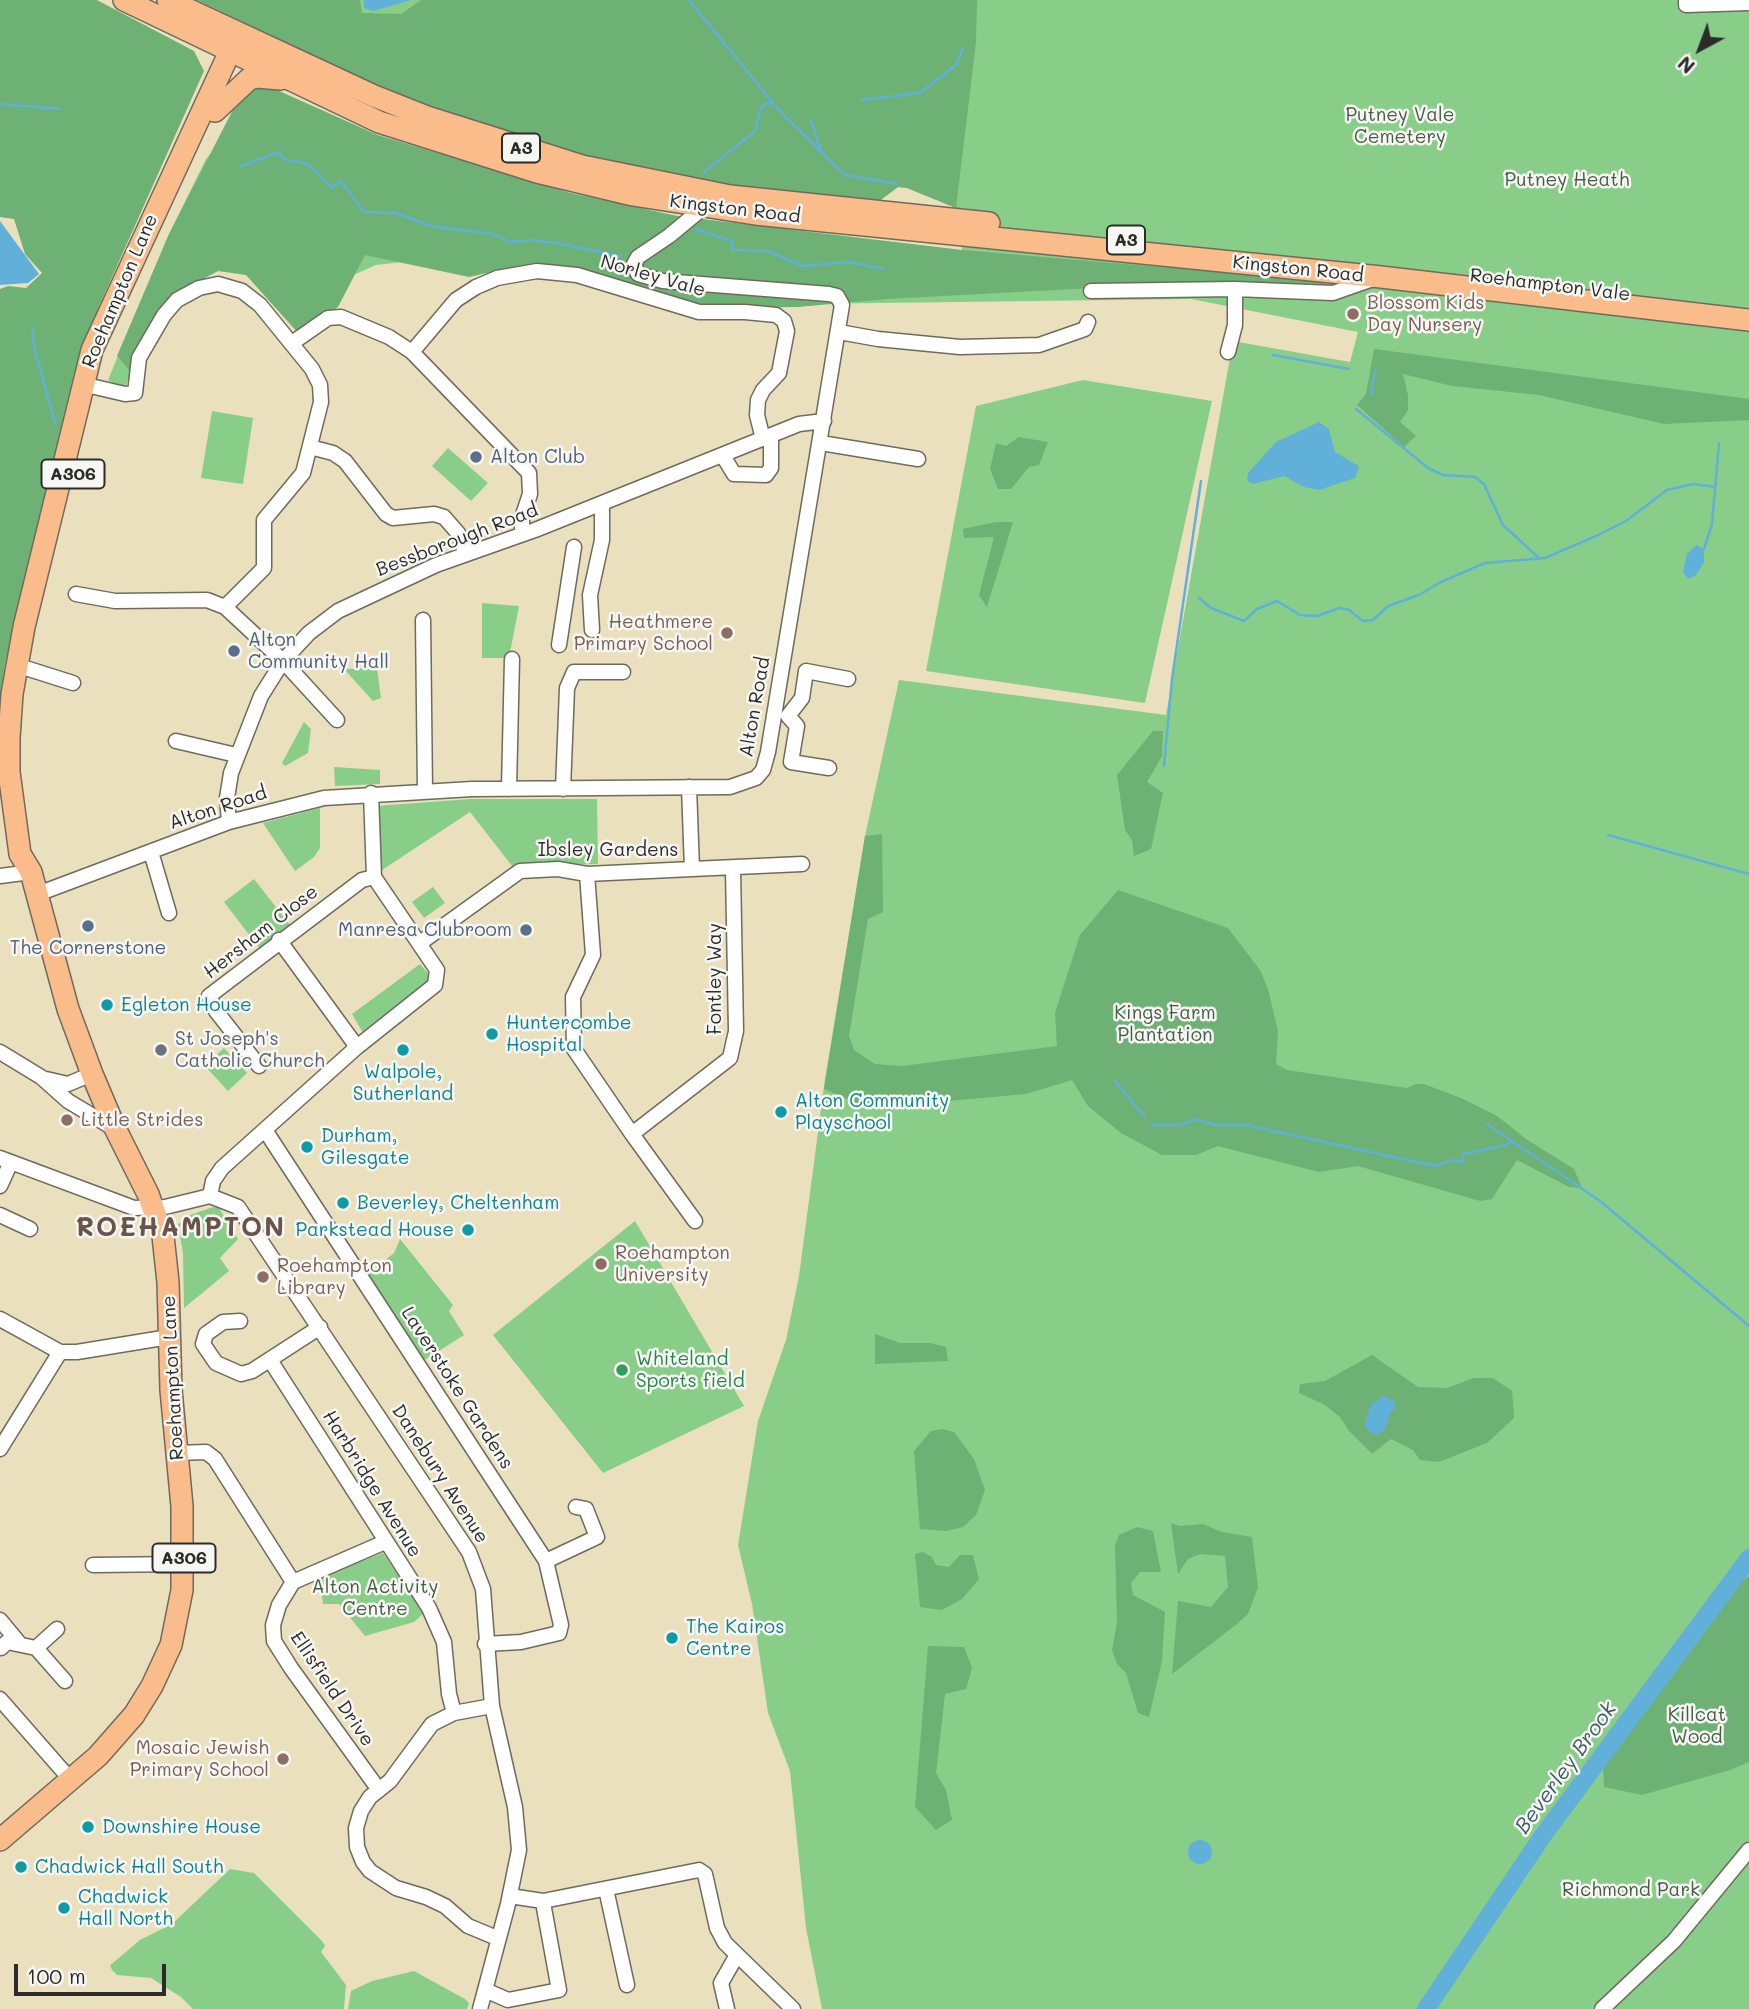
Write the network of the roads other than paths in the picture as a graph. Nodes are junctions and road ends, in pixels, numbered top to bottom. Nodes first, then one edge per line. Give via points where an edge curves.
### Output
1 (124, 0) edge
2 (168, 0) edge
3 (1686, 0) edge
4 (1749, 3) edge
5 (190, 31) junction
6 (240, 45) junction
7 (287, 80) junction
8 (214, 100) junction
9 (704, 206) junction
10 (1342, 275) junction
11 (1381, 277) joint
12 (1235, 289) junction
13 (1091, 291) dead end
14 (1749, 308) edge
15 (1716, 317) junction
16 (1749, 320) edge
17 (1088, 322) dead end
18 (1749, 327) edge
19 (839, 332) junction
20 (292, 344) junction
21 (412, 352) junction
22 (1228, 352) dead end
23 (88, 385) junction
24 (824, 421) junction
25 (767, 438) junction
26 (821, 443) junction
27 (310, 447) junction
28 (723, 456) junction
29 (918, 458) dead end
30 (601, 503) junction
31 (522, 534) junction
32 (574, 547) dead end
33 (466, 554) junction
34 (76, 594) dead end
35 (566, 595) junction
36 (590, 595) junction
37 (225, 607) junction
38 (423, 620) dead end
39 (592, 630) dead end
40 (559, 645) dead end
41 (512, 659) dead end
42 (283, 661) junction
43 (22, 666) junction
44 (623, 672) dead end
45 (848, 679) dead end
46 (73, 683) dead end
47 (781, 715) junction
48 (337, 720) dead end
49 (176, 741) dead end
50 (236, 755) junction
51 (829, 768) dead end
52 (689, 787) junction
53 (509, 789) junction
54 (563, 789) junction
55 (425, 791) junction
56 (371, 793) junction
57 (229, 822) junction
58 (150, 852) junction
59 (802, 864) dead end
60 (692, 869) junction
61 (733, 870) junction
62 (31, 872) junction
63 (587, 874) junction
64 (0, 876) edge
65 (374, 877) junction
66 (35, 895) junction
67 (169, 914) dead end
68 (279, 940) junction
69 (420, 943) junction
70 (357, 1047) junction
71 (0, 1052) edge
72 (259, 1066) dead end
73 (92, 1074) junction
74 (41, 1077) junction
75 (115, 1128) junction
76 (265, 1130) junction
77 (632, 1133) junction
78 (6, 1160) edge
79 (0, 1186) edge
80 (210, 1196) junction
81 (154, 1209) junction
82 (0, 1215) edge
83 (695, 1221) dead end
84 (30, 1229) dead end
85 (0, 1319) edge
86 (240, 1321) dead end
87 (320, 1327) junction
88 (169, 1336) junction
89 (60, 1352) junction
90 (270, 1360) junction
91 (0, 1449) edge
92 (177, 1453) junction
93 (576, 1507) dead end
94 (385, 1542) junction
95 (546, 1561) junction
96 (184, 1564) junction
97 (93, 1565) dead end
98 (293, 1582) junction
99 (0, 1620) edge
100 (57, 1629) dead end
101 (19, 1643) junction
102 (485, 1644) junction
103 (1, 1648) edge
104 (36, 1648) junction
105 (65, 1681) dead end
106 (0, 1699) edge
107 (492, 1706) junction
108 (454, 1713) junction
109 (70, 1779) junction
110 (379, 1790) junction
111 (0, 1840) edge
112 (1749, 1850) edge
113 (606, 1889) junction
114 (510, 1896) junction
115 (544, 1909) dead end
116 (497, 1938) junction
117 (737, 1955) junction
118 (627, 1985) dead end
119 (485, 1990) junction
120 (480, 2009) edge
121 (727, 2009) edge
122 (793, 2009) edge
123 (1602, 2009) edge

1 - 5 highway, Kingston Road / A3
2 - 6 highway, Kingston Road / A3
3 - 4 street via 1686,5
5 - 6 highway, Kingston Road / A3
5 - 8 highway via 212,62
6 - 7 highway, Kingston Road / A3
6 - 8 highway, Roehampton Lane / A306
6 - 10 highway, Kingston Road / A3 via 518,148 648,182
7 - 8 highway, A306 via 249,79
7 - 9 highway, Kingston Road / A3 via 379,121 537,172 632,195
8 - 23 highway, Roehampton Lane / A306 via 109,308
9 - 10 highway, Kingston Road / A3
9 - 19 street, Alton Road via 638,257 634,264 638,274 663,281 837,296 842,305
10 - 11 highway, Kingston Road / A3
10 - 12 street via 1333,293
10 - 14 highway, Roehampton Vale / A3
11 - 15 highway, Roehampton Vale / A3
12 - 13 street
12 - 22 street via 1235,325
15 - 16 highway, Roehampton Vale / A3
15 - 18 highway, A3
17 - 19 street via 1085,329 1070,336 1027,346 948,346
19 - 24 street, Alton Road
20 - 21 street via 328,318 341,317
20 - 23 street via 242,291 218,284 177,300 152,332 139,358 135,393
20 - 27 street via 320,385 321,401
21 - 25 street, Norley Vale via 456,300 476,287 537,271 577,275 699,312 776,316 787,331 779,373 758,400 757,415
21 - 31 street via 529,472
23 - 43 highway, Roehampton Lane / A306
24 - 25 street, Bessborough Road via 799,424
24 - 26 street, Alton Road
25 - 28 street, Bessborough Road
25 - 28 street via 771,468 766,475 734,474
26 - 29 street
26 - 47 street, Alton Road
27 - 33 street via 345,461 393,518 444,517 458,533
27 - 37 street via 298,480 264,520 264,568
28 - 30 street, Bessborough Road
30 - 31 street, Bessborough Road
30 - 36 street via 602,540
31 - 33 street, Bessborough Road
32 - 35 street
33 - 42 street, Bessborough Road via 338,611
34 - 37 street via 115,601 207,600
35 - 36 street
35 - 40 street
36 - 39 street
37 - 42 street
38 - 55 street
41 - 53 street
42 - 48 street
42 - 50 street, Bessborough Road via 261,696
43 - 46 street
43 - 62 highway, Roehampton Lane / A306 via 10,715 9,772 20,855
44 - 54 street via 574,672 567,688
45 - 47 street via 806,671 802,698
47 - 51 street via 797,726 791,762
47 - 52 street, Alton Road via 757,778 730,787
49 - 50 street
50 - 57 street, Bessborough Road via 227,799
52 - 54 street, Alton Road
52 - 60 street, Ibsley Gardens
53 - 54 street, Alton Road
53 - 55 street, Alton Road
55 - 56 street, Alton Road
56 - 57 street, Alton Road via 324,798
56 - 65 street
57 - 58 street, Alton Road
58 - 66 street, Alton Road
58 - 67 street
59 - 61 street, Ibsley Gardens
60 - 61 street, Ibsley Gardens
60 - 63 street, Ibsley Gardens
61 - 77 street, Fontley Way via 736,1031 730,1058
62 - 64 street
62 - 66 highway, Roehampton Lane / A306
63 - 69 street, Ibsley Gardens via 558,869 520,871
63 - 77 street via 593,955 573,998 574,1049
65 - 68 street, Hersham Close via 362,880
65 - 69 street
66 - 73 highway, Roehampton Lane / A306
68 - 70 street
68 - 72 street, Hersham Close via 209,996
69 - 70 street via 437,970 435,985
70 - 76 street
71 - 74 street
73 - 74 street via 68,1084
73 - 75 highway, Roehampton Lane / A306
74 - 75 street via 68,1101
75 - 81 highway, Roehampton Lane / A306
76 - 80 street via 216,1175
76 - 95 street, Laverstoke Gardens
77 - 83 street
78 - 79 street
78 - 81 street via 131,1208
80 - 81 street
80 - 87 street, Danebury Avenue via 244,1212
81 - 88 highway, Roehampton Lane / A306 via 166,1259
82 - 84 street
85 - 89 street
86 - 90 street via 223,1322 206,1334 203,1344 209,1356 224,1369 241,1374
87 - 90 street
87 - 102 street, Danebury Avenue via 469,1552 483,1588
88 - 89 street
88 - 92 highway, Roehampton Lane / A306
89 - 91 street
90 - 94 street, Harbridge Avenue
92 - 96 highway, Roehampton Lane / A306
92 - 98 street via 206,1451 215,1459
93 - 95 street via 586,1508 597,1536
94 - 98 street
94 - 108 street, Harbridge Avenue via 439,1628
95 - 102 street, Laverstoke Gardens via 559,1633
96 - 97 street
96 - 109 highway, Roehampton Lane / A306 via 173,1636 152,1686 122,1730
98 - 110 street, Ellisfield Drive via 279,1605 274,1641
99 - 101 street
100 - 104 street
101 - 103 street via 7,1642
101 - 104 street
102 - 107 street, Danebury Avenue
104 - 105 street
106 - 109 street
107 - 108 street
107 - 114 street, Danebury Avenue via 518,1831
108 - 110 street via 432,1724 407,1762
109 - 111 highway, Roehampton Lane / A306
110 - 116 street via 361,1811 356,1828 363,1862 396,1888 445,1906 468,1926
112 - 123 street via 1674,1941
113 - 114 street via 544,1901
113 - 117 street via 699,1870 705,1874 717,1928
113 - 118 street
114 - 116 street, Danebury Avenue
115 - 119 street via 559,1990 508,2000
116 - 119 street, Danebury Avenue
117 - 121 street via 721,1983
117 - 122 street
119 - 120 street, Danebury Avenue

